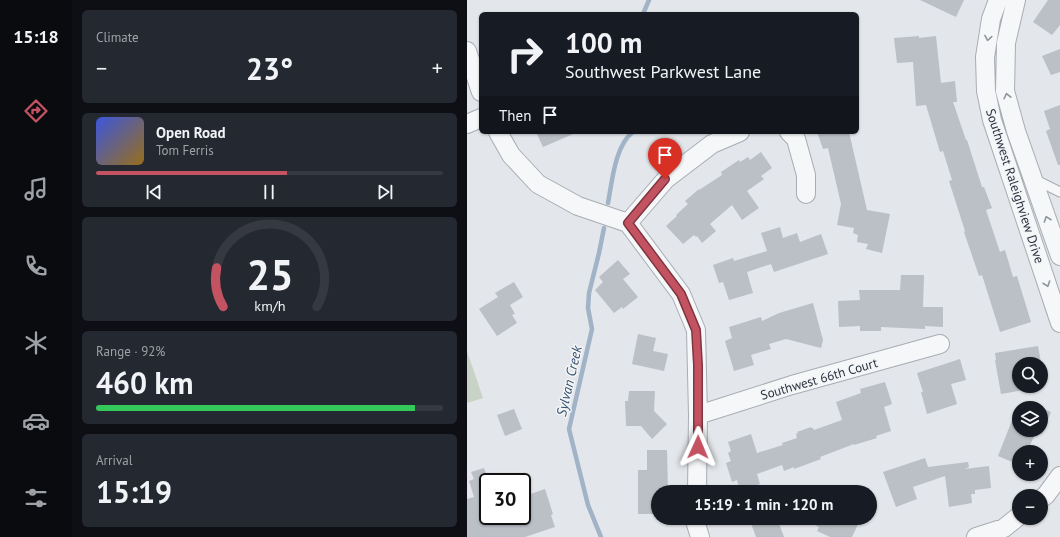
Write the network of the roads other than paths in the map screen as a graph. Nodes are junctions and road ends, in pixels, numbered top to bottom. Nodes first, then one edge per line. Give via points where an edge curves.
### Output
1 (998, 0) edge
2 (1016, 0) edge
3 (467, 51) edge
4 (479, 86) edge
5 (479, 119) edge
6 (467, 124) edge
7 (499, 134) edge
8 (735, 134) edge
9 (791, 134) edge
10 (1033, 178) junction
11 (1060, 192) edge
12 (806, 194) dead end
13 (628, 223) junction
14 (1060, 256) edge
15 (1060, 323) edge
16 (940, 344) dead end
17 (698, 415) junction
18 (1060, 476) edge
19 (697, 485) edge
20 (1048, 492) edge
21 (1012, 522) edge
22 (696, 525) edge
23 (700, 537) edge
24 (976, 537) edge

1 -> 15 street, Southwest Raleighview Drive via 991,19 985,57 986,91 992,120
10 -> 2 street, Southwest Raleighview Drive via 1005,91 1006,43
3 - 4 street
5 - 6 street
7 - 13 street via 511,155 538,184 578,206
8 - 13 street via 712,144 665,179
9 - 12 street via 796,139 806,176
10 - 11 lane
14 -> 10 street, Southwest Raleighview Drive
13 - 17 street via 681,294 696,330
16 - 17 street, Southwest 66th Court via 792,385
17 - 19 street
18 - 20 street
21 - 24 street via 1004,528
22 - 23 street

